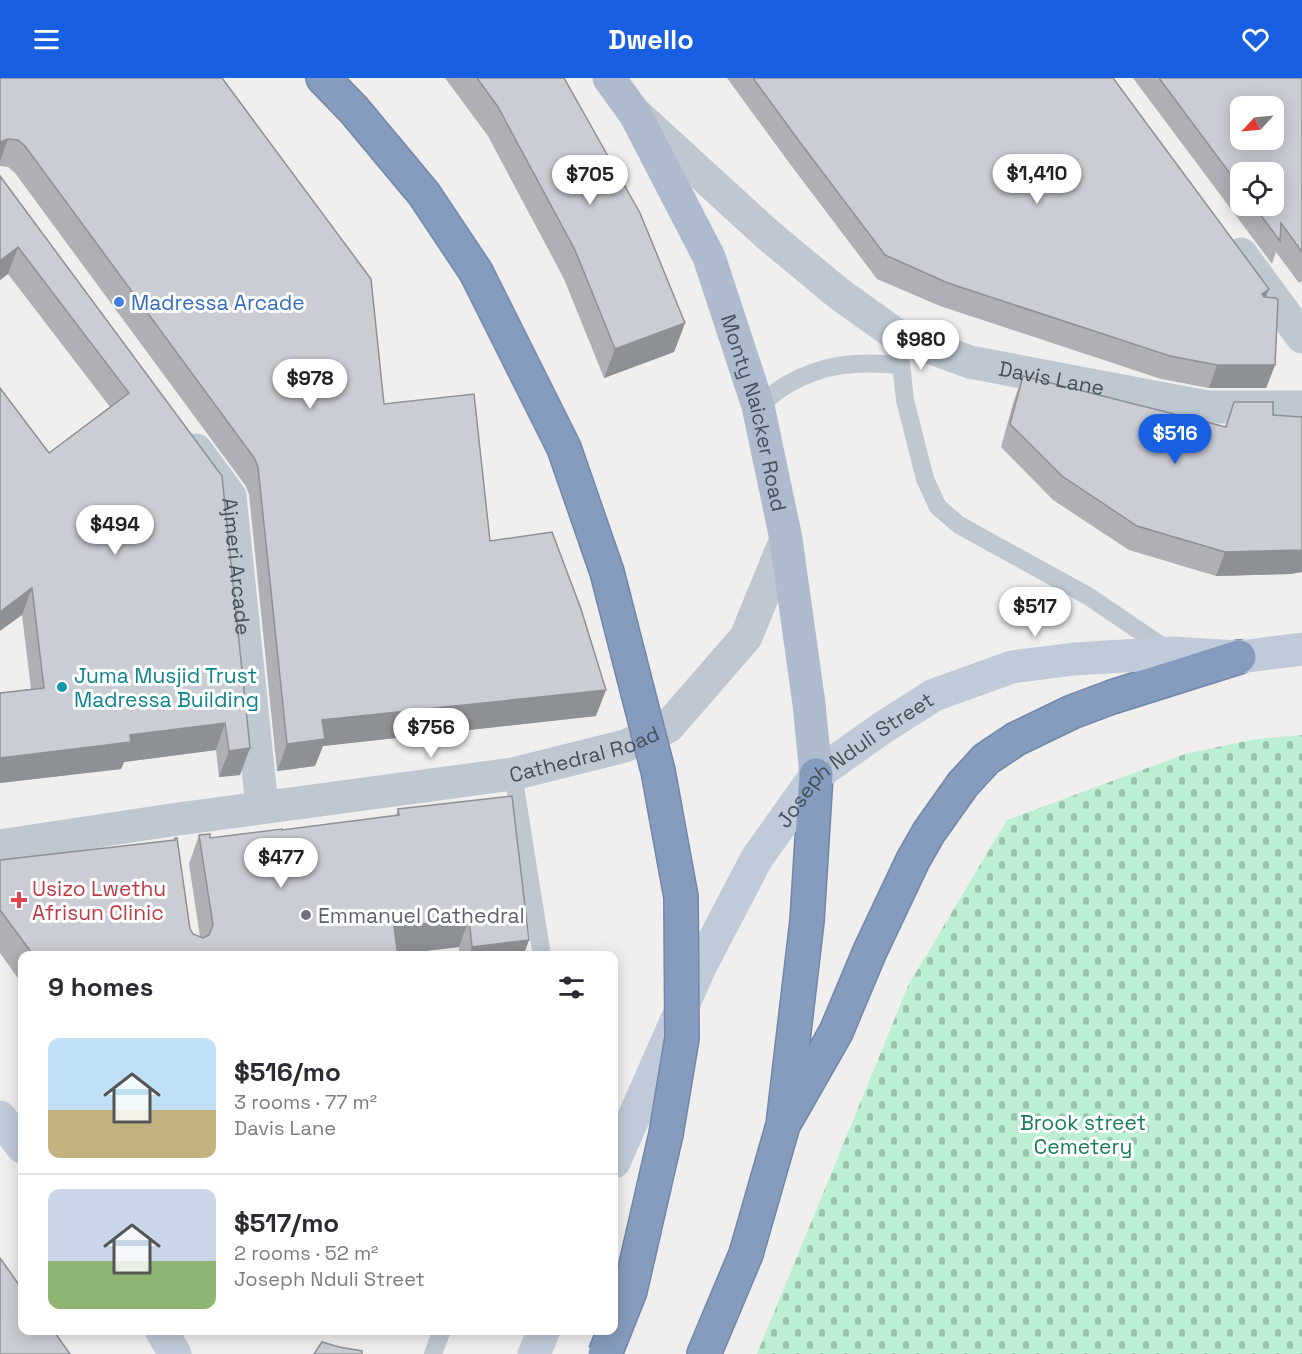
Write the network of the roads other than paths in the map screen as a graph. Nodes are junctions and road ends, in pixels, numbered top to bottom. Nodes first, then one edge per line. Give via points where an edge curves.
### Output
1 (323, 78) edge
2 (609, 78) edge
3 (635, 114) junction
4 (1224, 232) edge
5 (1302, 337) edge
6 (899, 351) junction
7 (758, 406) junction
8 (1302, 407) edge
9 (181, 430) edge
10 (786, 539) junction
11 (1302, 649) edge
12 (1173, 653) junction
13 (1239, 657) junction
14 (513, 774) junction
15 (816, 775) junction
16 (262, 807) junction
17 (0, 846) edge
18 (541, 951) edge
19 (0, 1117) edge
20 (783, 1125) junction
21 (18, 1142) edge
22 (618, 1153) edge
23 (618, 1321) edge
24 (164, 1335) edge
25 (440, 1335) edge
26 (542, 1335) edge
27 (613, 1335) edge
28 (175, 1354) edge
29 (433, 1354) edge
30 (534, 1354) edge
31 (605, 1354) edge
32 (704, 1354) edge

1 - 23 highway, bridge via 424,194 476,272 564,448 607,572 657,771 681,897 682,1038 670,1113 630,1291
2 - 3 main road, Monty Naicker Road
3 - 6 street, Davis Lane
3 - 7 main road, Monty Naicker Road via 709,257
4 - 5 street
6 - 7 lane via 873,363 840,364 786,384
6 - 8 street, Davis Lane via 1207,407
6 - 12 lane via 904,400 917,452 938,507 959,525 1088,596
7 - 10 main road, Monty Naicker Road
9 - 16 street, Ajmeri Arcade via 230,496
10 - 14 street, Cathedral Road via 746,637 668,727 625,746
10 - 15 main road, Monty Naicker Road
11 - 13 street, Joseph Nduli Street
12 - 13 street, Joseph Nduli Street
12 - 15 street, Joseph Nduli Street via 1012,667 934,695
13 - 20 highway via 1072,712 1016,739 986,759 963,784 918,851 836,1032
14 - 16 street, Cathedral Road
14 - 18 lane
15 - 20 highway via 807,921
15 - 22 street, Joseph Nduli Street via 757,858 710,947
16 - 17 street, Cathedral Road via 172,831
19 - 21 street
20 - 32 highway via 746,1254
24 - 28 street
25 - 29 lane
26 - 30 street
27 - 31 highway, bridge

